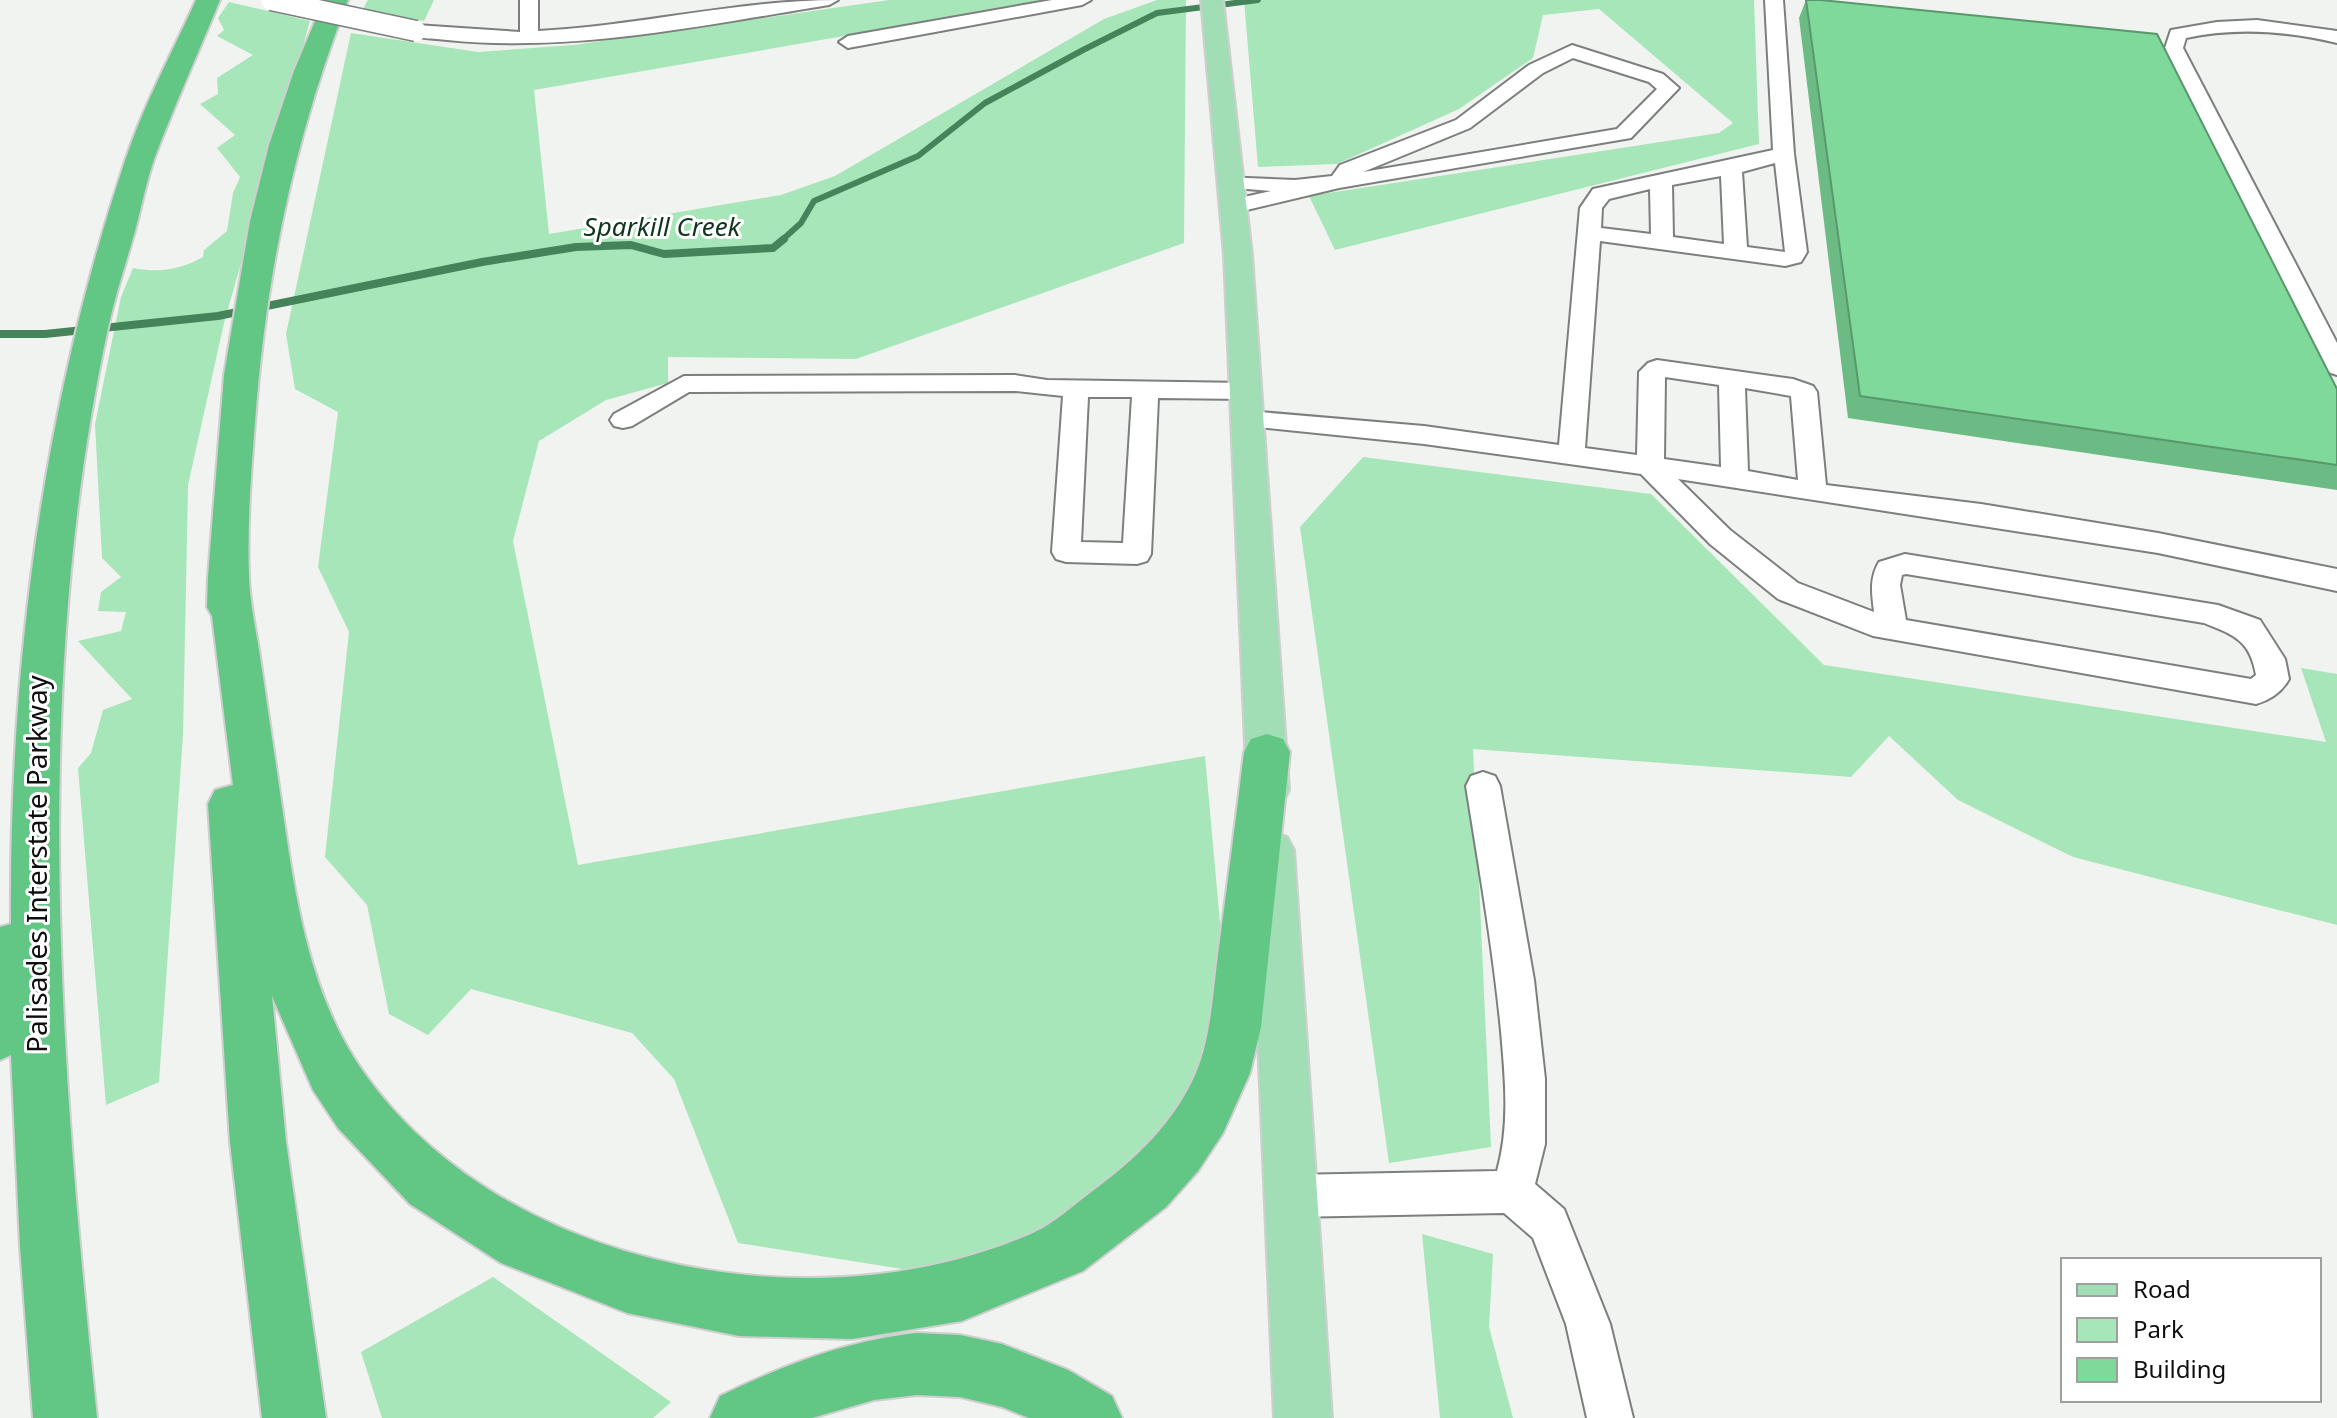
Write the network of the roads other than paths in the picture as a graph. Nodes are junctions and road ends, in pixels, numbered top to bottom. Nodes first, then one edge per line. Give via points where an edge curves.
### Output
1 (208, 0) edge
2 (271, 0) edge
3 (336, 0) edge
4 (529, 0) edge
5 (829, 0) edge
6 (1082, 0) edge
7 (1212, 0) edge
8 (1774, 0) edge
9 (743, 6) edge
10 (529, 37) junction
11 (2337, 37) edge
12 (848, 42) dead end
13 (1784, 154) junction
14 (1731, 168) junction
15 (1661, 179) junction
16 (1339, 182) junction
17 (1232, 194) junction
18 (1588, 233) junction
19 (1662, 242) junction
20 (1736, 252) junction
21 (2309, 313) junction
22 (2337, 318) edge
23 (2337, 367) edge
24 (1732, 378) junction
25 (1076, 389) junction
26 (1145, 390) junction
27 (1248, 405) junction
28 (623, 420) dead end
29 (1571, 456) junction
30 (1650, 467) junction
31 (1735, 478) junction
32 (1813, 493) junction
33 (228, 577) junction
34 (2337, 580) edge
35 (1892, 629) junction
36 (36, 689) junction
37 (1267, 752) junction
38 (1483, 786) dead end
39 (0, 1035) edge
40 (1512, 1192) junction
41 (1290, 1196) junction
42 (65, 1418) edge
43 (294, 1418) edge
44 (742, 1418) edge
45 (1090, 1418) edge
46 (1303, 1418) edge
47 (1610, 1418) edge

1 - 36 highway, Palisades Interstate Parkway via 146,127 90,302 47,545
2 - 10 street, bridge via 416,31
3 - 33 highway via 290,130 256,280 235,449
4 - 10 street
5 - 9 street
6 - 12 street
7 - 17 main road
8 - 13 street
9 - 10 street
11 - 21 street via 2261,26 2210,26 2178,34 2174,48
13 - 14 street
13 - 20 street via 1796,252 1785,259
14 - 15 street
14 - 20 street
15 - 18 street via 1601,194 1591,208
15 - 19 street
16 - 16 street via 1624,134 1669,88 1656,78 1572,51 1536,69 1463,124 1348,170
16 - 17 street
17 - 27 main road
18 - 19 street
18 - 29 street
19 - 20 street
21 - 22 street
21 - 23 street
24 - 30 street via 1657,368 1652,372
24 - 31 street
24 - 32 street via 1804,392
25 - 26 street
25 - 26 street via 1066,552 1137,554
25 - 28 street via 1015,383 684,384
26 - 27 street
27 - 29 street
27 - 37 main road
29 - 30 street
30 - 31 street
30 - 35 street via 1720,537 1788,591
31 - 32 street
32 - 34 street via 2010,518
33 - 37 highway via 278,929 295,990 337,1080 376,1133 419,1175 510,1236 614,1281 719,1304 850,1308 970,1288 1047,1259 1133,1200 1197,1127 1226,1067
33 - 43 highway via 238,915 258,1142
35 - 35 street via 2256,692 2273,679 2269,659 2249,628 2207,613 1905,564 1889,569 1887,577
36 - 39 highway
36 - 42 highway, Palisades Interstate Parkway via 31,863 36,1074
37 - 41 main road
38 - 40 street via 1515,980 1525,1079 1525,1144
40 - 41 street
40 - 47 street via 1549,1224 1588,1324
41 - 46 main road
44 - 45 highway via 830,1377 912,1364 990,1371 1049,1393

